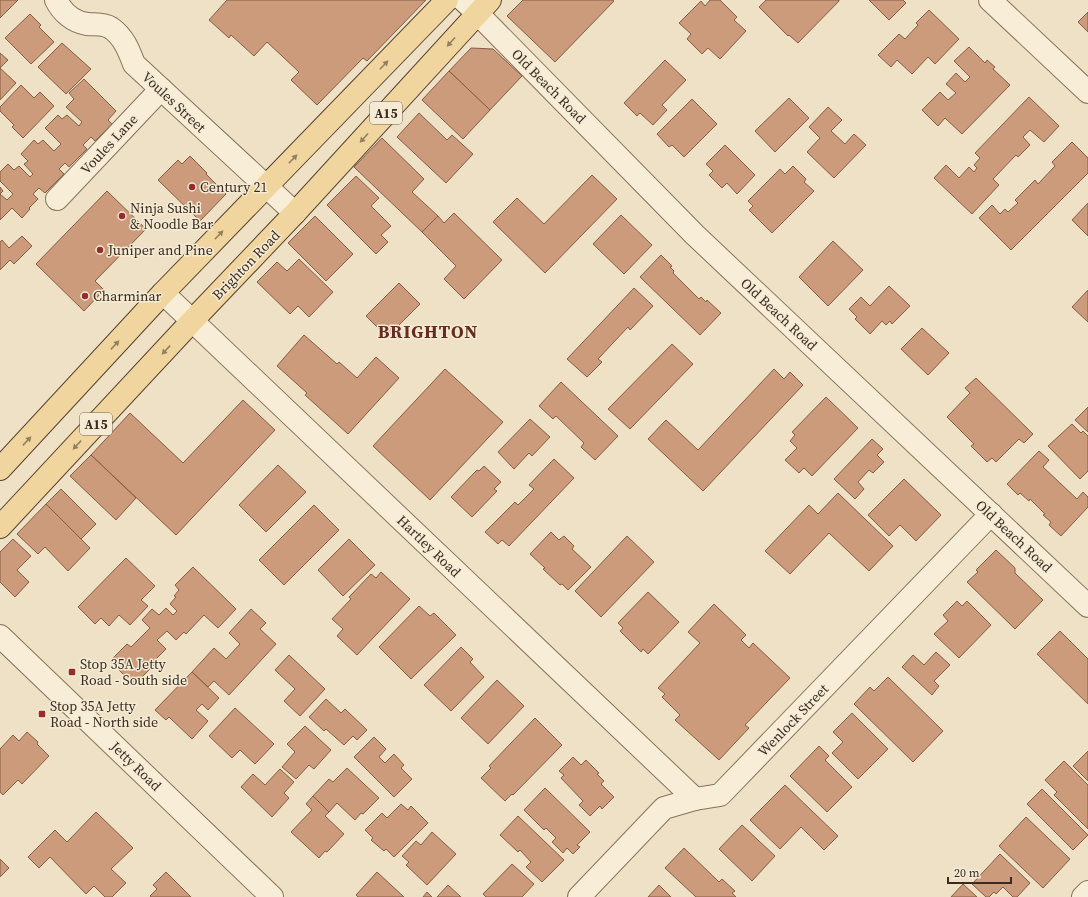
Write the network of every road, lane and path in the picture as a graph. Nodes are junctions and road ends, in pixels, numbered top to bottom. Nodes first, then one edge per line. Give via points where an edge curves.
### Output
1 (56, 0) edge
2 (447, 0) edge
3 (990, 0) edge
4 (477, 4) edge
5 (161, 89) junction
6 (1088, 92) edge
7 (266, 186) junction
8 (57, 198) dead end
9 (295, 213) junction
10 (163, 293) junction
11 (192, 321) junction
12 (0, 469) edge
13 (991, 514) junction
14 (0, 527) edge
15 (1088, 606) edge
16 (0, 636) edge
17 (695, 799) junction
18 (1088, 892) edge
19 (272, 897) edge
20 (579, 897) edge
21 (1083, 897) edge

1 - 5 street, Voules Street via 74,20 87,24 103,24 111,28 126,43 134,64
7 -> 2 main road, A15
3 - 6 street
4 -> 9 main road, Brighton Road / A15
4 - 13 street, Old Beach Road via 695,235
5 - 7 street, Voules Street
5 - 8 street, Voules Lane
7 - 9 street, Voules Street
10 -> 7 main road, A15
9 - 11 main road, Brighton Road / A15
10 - 11 street, Hartley Road
12 -> 10 main road, A15
11 -> 14 main road, Brighton Road / A15
11 - 17 street, Hartley Road
13 - 15 street, Old Beach Road
13 - 17 street, Wenlock Street via 720,795
16 - 19 street, Jetty Road
17 - 20 street, Wenlock Street via 664,808
18 - 21 street

